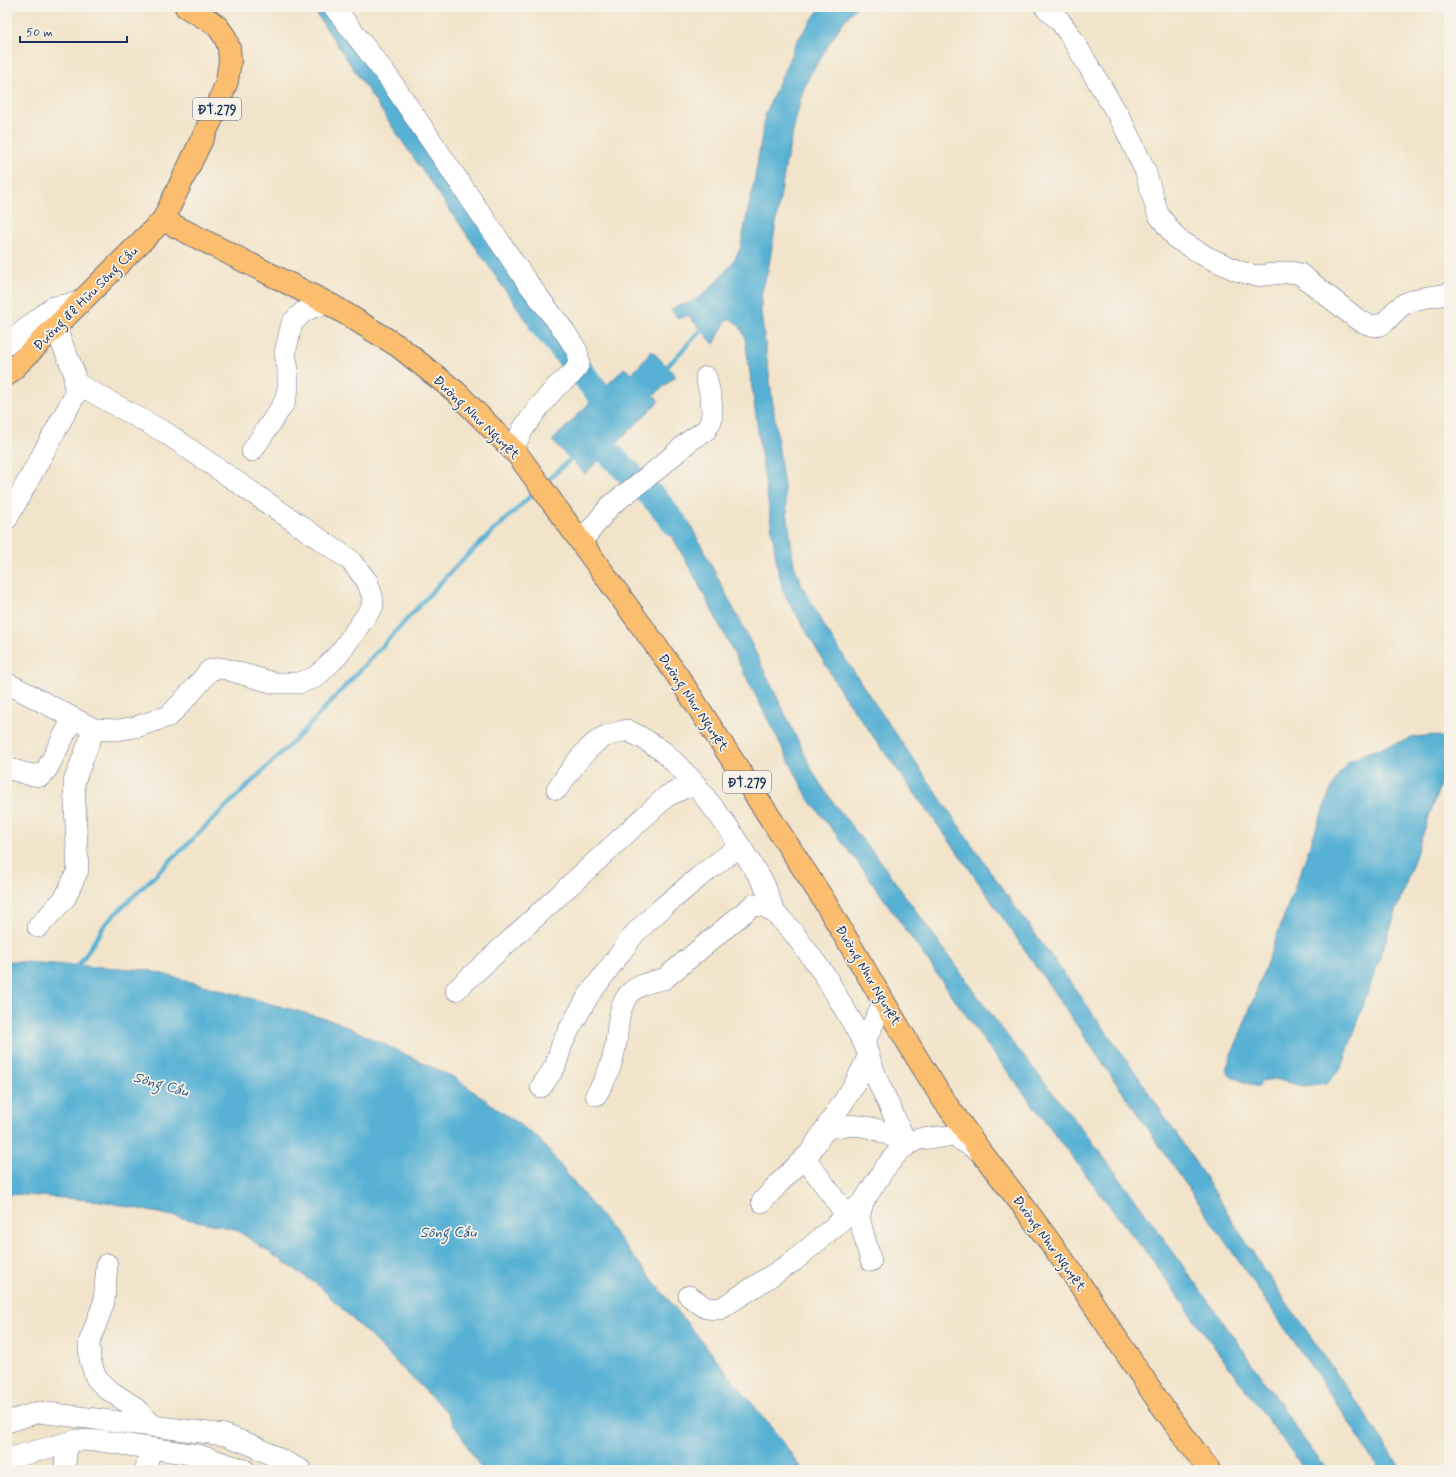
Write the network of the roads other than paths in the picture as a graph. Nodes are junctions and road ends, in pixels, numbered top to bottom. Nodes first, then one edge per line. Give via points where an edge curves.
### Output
1 (186, 7) edge
2 (334, 7) edge
3 (1045, 7) edge
4 (163, 220) junction
5 (1449, 294) edge
6 (81, 302) junction
7 (328, 304) junction
8 (55, 327) junction
9 (7, 344) edge
10 (7, 375) edge
11 (706, 377) dead end
12 (74, 382) junction
13 (513, 449) junction
14 (252, 451) dead end
15 (7, 519) edge
16 (581, 542) junction
17 (7, 683) edge
18 (73, 718) junction
19 (94, 730) junction
20 (7, 768) edge
21 (697, 786) junction
22 (557, 790) dead end
23 (740, 846) junction
24 (774, 912) junction
25 (38, 927) dead end
26 (456, 990) dead end
27 (884, 1001) junction
28 (866, 1049) junction
29 (541, 1087) dead end
30 (596, 1095) dead end
31 (825, 1129) junction
32 (907, 1145) junction
33 (980, 1152) junction
34 (805, 1158) junction
35 (762, 1202) dead end
36 (863, 1202) junction
37 (847, 1216) junction
38 (871, 1262) dead end
39 (107, 1264) dead end
40 (688, 1296) dead end
41 (7, 1422) edge
42 (154, 1426) junction
43 (66, 1443) junction
44 (254, 1446) junction
45 (150, 1448) junction
46 (198, 1456) junction
47 (7, 1459) edge
48 (65, 1470) edge
49 (146, 1470) edge
50 (244, 1470) edge
51 (301, 1470) edge
52 (1209, 1470) edge

1 - 4 main road, ĐT.279 via 218,27 229,48 230,61 227,81 217,108
2 - 13 street via 388,77 577,352 577,367 539,407 523,429
3 - 5 street via 1070,35 1121,120 1144,170 1158,214 1177,239 1207,257 1238,271 1256,276 1291,272 1300,274 1357,319 1375,327 1383,324 1398,308 1408,303
4 - 6 main road, Đường đê Hữu Sông Cầu
4 - 7 main road, Đường Như Nguyệt / ĐT.279
6 - 8 main road, Đường đê Hữu Sông Cầu
6 - 9 street via 53,307
7 - 13 main road, Đường Như Nguyệt / ĐT.279 via 398,346 456,392
7 - 14 street via 303,312 292,323 285,353 288,389 284,403
8 - 10 main road, Đường đê Hữu Sông Cầu
8 - 12 street via 74,372
11 - 16 street via 712,398 711,421 706,430 610,506
12 - 15 street via 75,394
12 - 19 street via 166,433 350,560 367,581 373,606 339,654 316,677 299,683 274,683 222,668 210,670 169,716 136,727
13 - 16 main road, Đường Như Nguyệt / ĐT.279
16 - 27 main road, Đường Như Nguyệt / ĐT.279 via 681,682 823,899
17 - 18 street
18 - 19 street
18 - 20 street via 41,776
19 - 25 street via 74,782 78,870 64,898
21 - 22 street via 664,752 627,730 604,737 588,749
21 - 23 street
21 - 26 street via 684,788 667,796
23 - 24 street via 764,884
23 - 29 street via 699,877 636,932 589,996 562,1044 555,1067
24 - 28 street via 793,932 826,977
24 - 30 street via 764,906 753,905 664,979 639,987 626,996 620,1012 610,1070
27 - 28 street
27 - 33 main road, Đường Như Nguyệt / ĐT.279 via 942,1098
28 - 31 street via 865,1064
28 - 32 street via 876,1079
31 - 32 street via 857,1125 877,1129
31 - 34 street
32 - 33 street via 918,1139 954,1136
32 - 36 street via 885,1168
33 - 52 main road, Đường Như Nguyệt / ĐT.279 via 1071,1271 1159,1402
34 - 35 street
34 - 37 street
36 - 37 street
36 - 38 street via 859,1218
37 - 40 street via 794,1261 720,1309 706,1308
39 - 42 street via 104,1302 90,1343 90,1360 96,1378 107,1389 133,1406
41 - 42 street via 39,1412
42 - 44 street via 225,1435
43 - 45 street via 77,1440 101,1441
43 - 47 street
43 - 48 street
44 - 46 street
44 - 51 street
45 - 46 street
45 - 49 street
46 - 50 street

